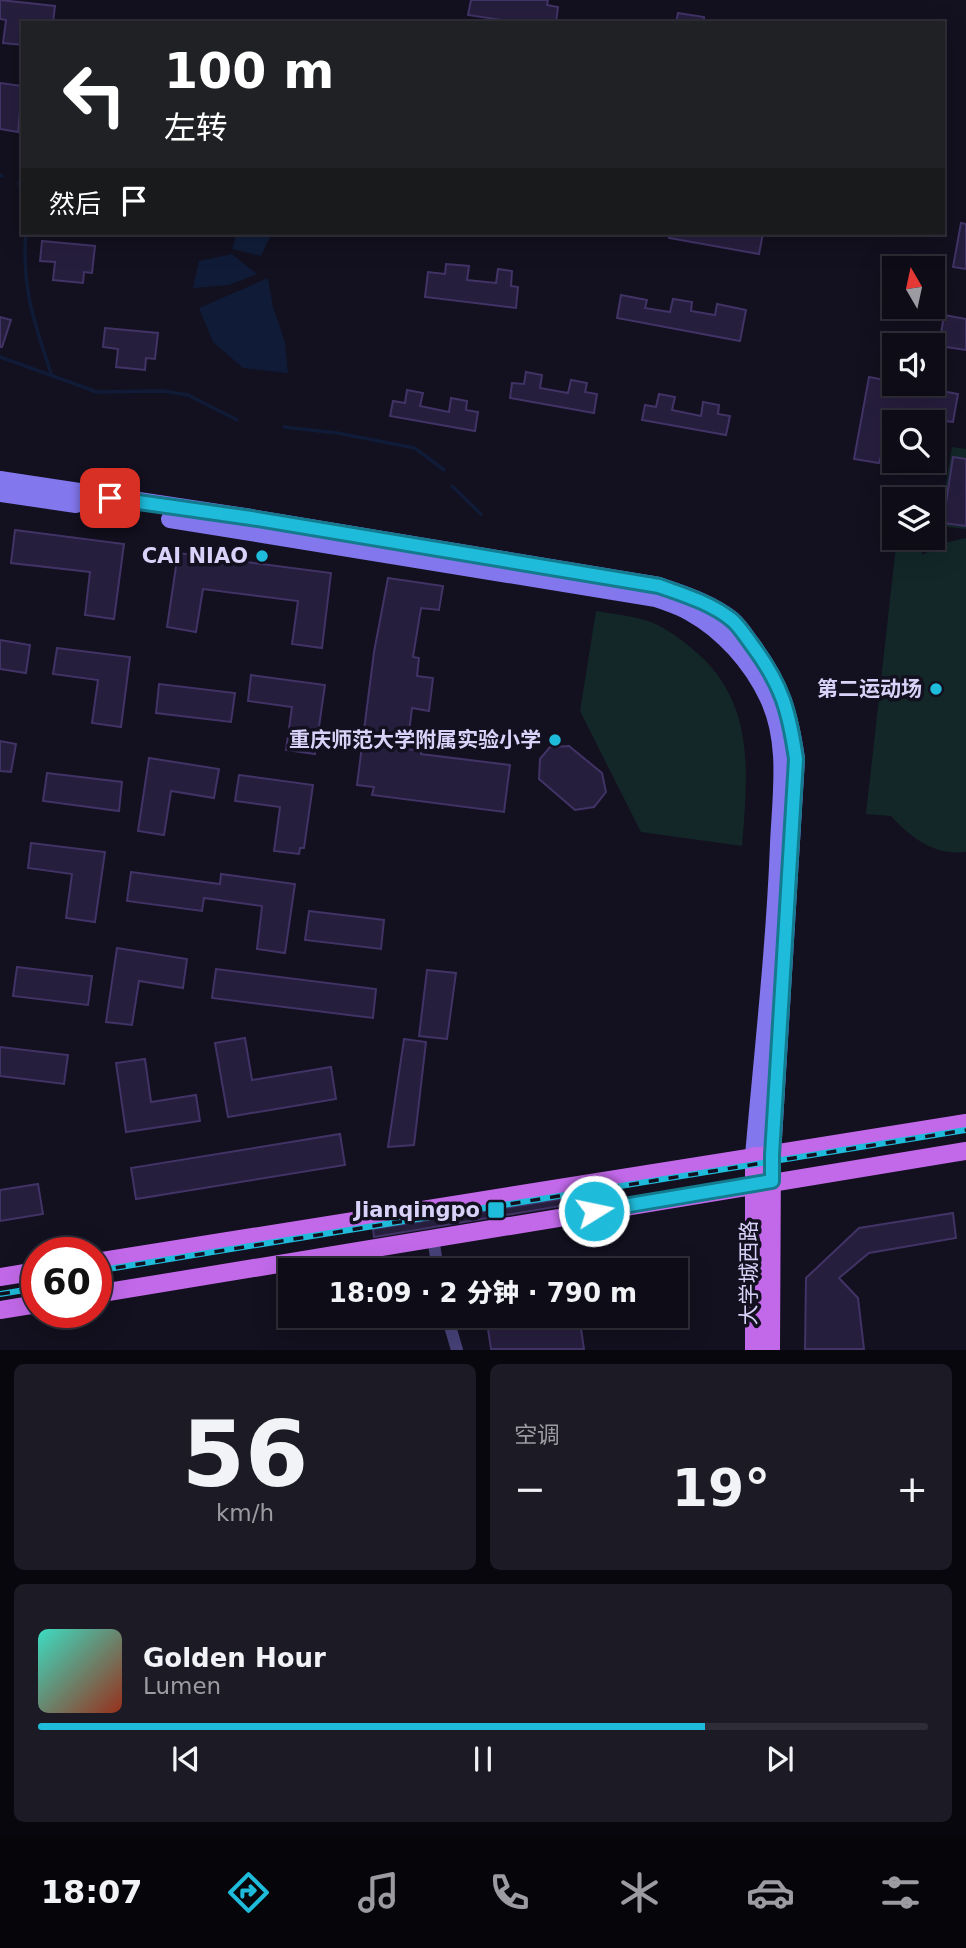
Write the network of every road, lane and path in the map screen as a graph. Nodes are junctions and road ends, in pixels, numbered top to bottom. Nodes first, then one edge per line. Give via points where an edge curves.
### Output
1 (0, 480) edge
2 (0, 493) edge
3 (966, 1124) edge
4 (966, 1151) edge
5 (763, 1156) junction
6 (772, 1181) junction
7 (754, 1184) junction
8 (433, 1238) junction
9 (436, 1258) edge
10 (112, 1259) edge
11 (21, 1274) edge
12 (0, 1277) edge
13 (112, 1291) edge
14 (21, 1307) edge
15 (0, 1310) edge
16 (451, 1328) edge
17 (457, 1349) edge
18 (754, 1349) edge
19 (771, 1349) edge

1 - 5 street via 659,586 697,599 733,621 782,693 796,759
2 - 5 street via 656,598 718,629 769,697 783,760
3 - 5 main road
4 - 6 main road
5 - 6 main road, 大学城西路
5 - 7 main road
5 - 10 main road
6 - 7 main road
6 - 19 main road, 大学城西路
7 - 8 main road
7 - 18 main road
8 - 9 street
8 - 13 main road
11 - 12 main road
14 - 15 main road
16 - 17 street

